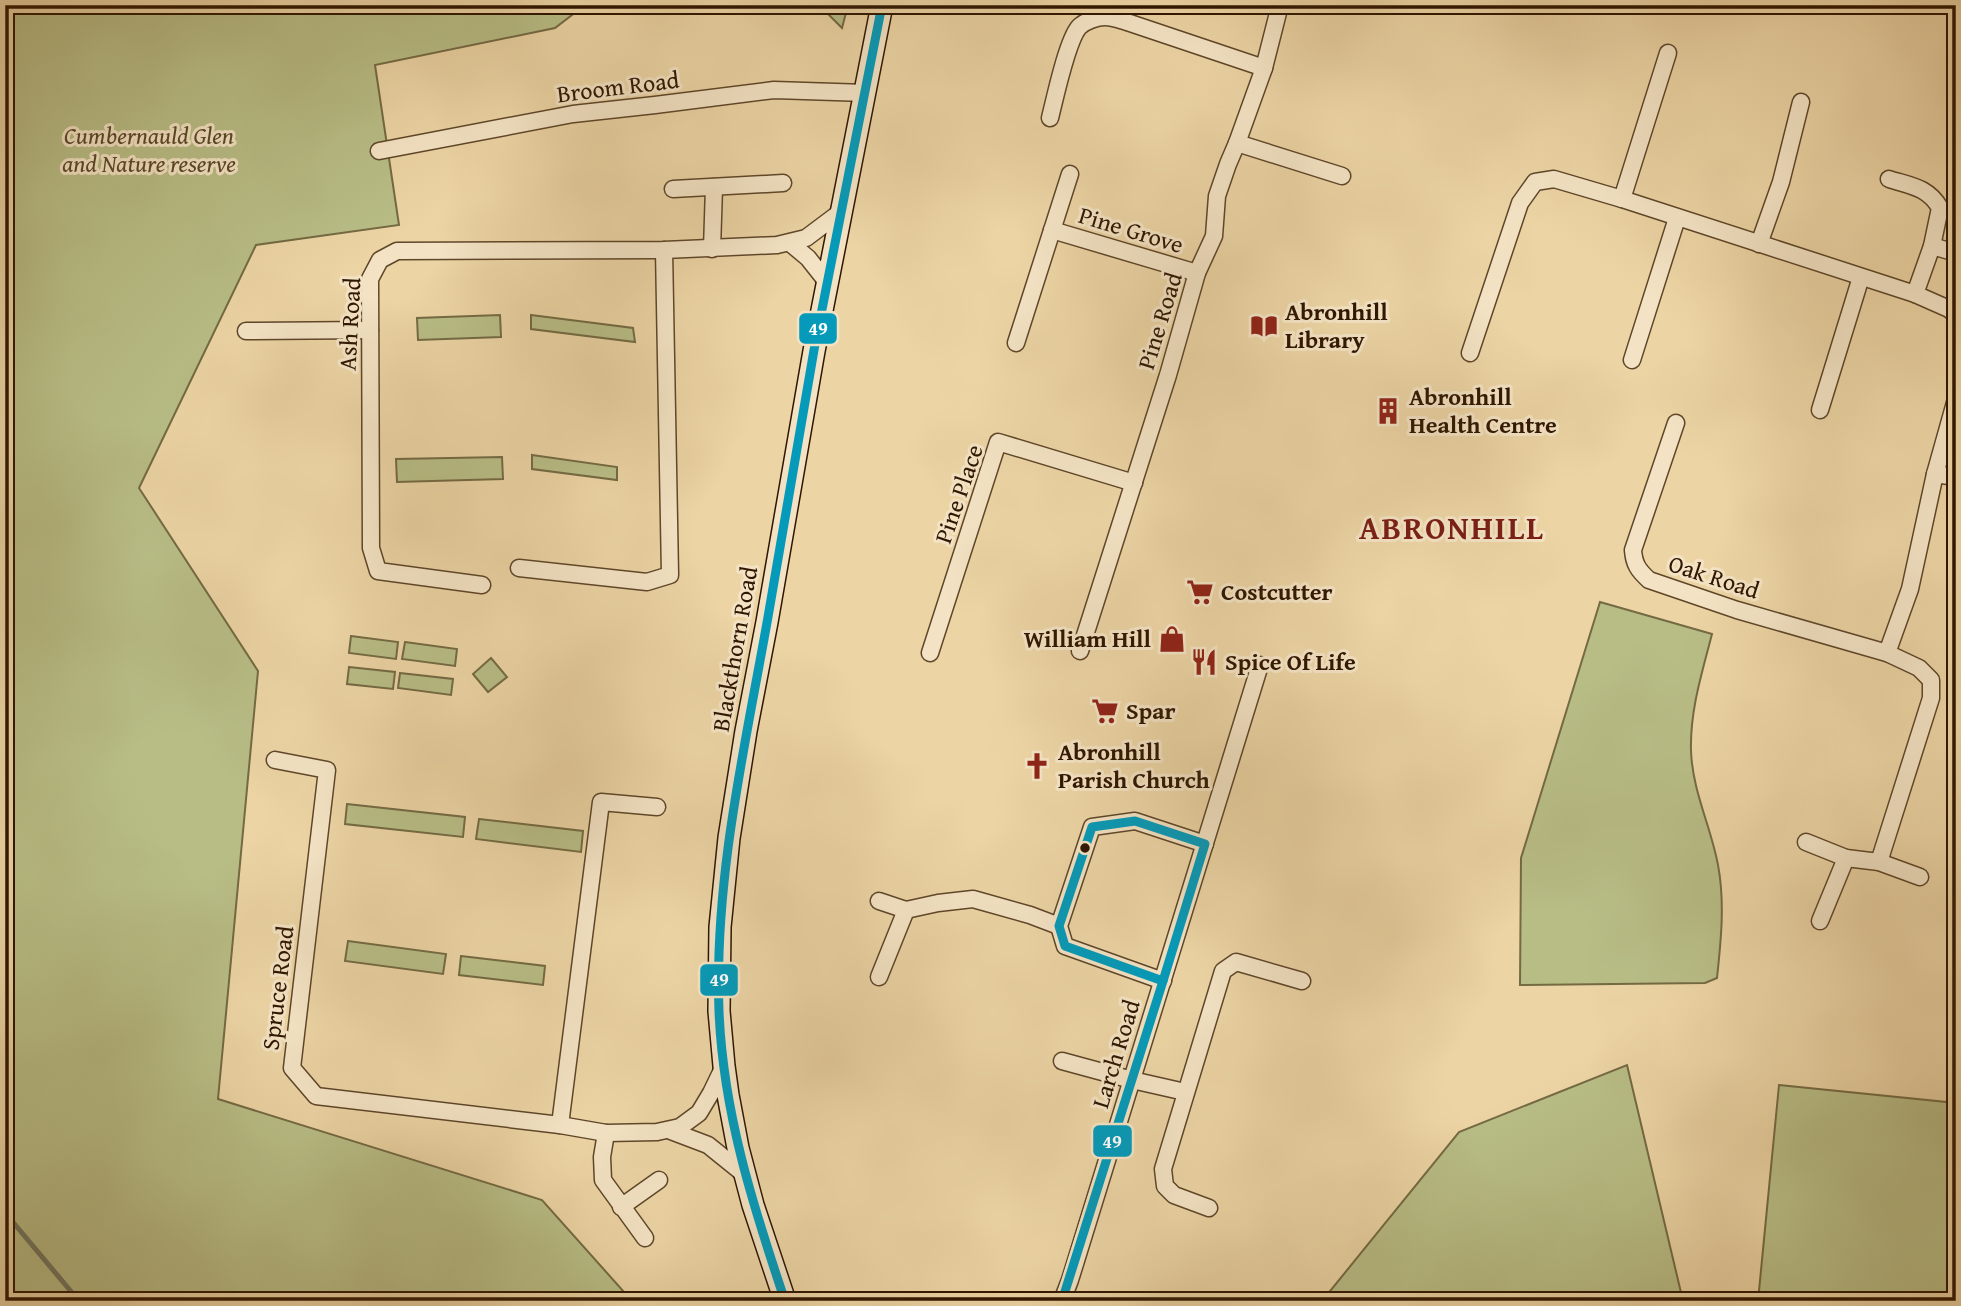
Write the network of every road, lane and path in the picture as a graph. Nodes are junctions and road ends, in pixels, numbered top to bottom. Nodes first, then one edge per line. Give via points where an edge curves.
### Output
1 (882, 5) edge
2 (892, 5) edge
3 (1280, 5) edge
4 (878, 27) junction
5 (1668, 53) dead end
6 (1264, 68) junction
7 (866, 93) junction
8 (1801, 102) dead end
9 (1050, 118) dead end
10 (1237, 143) junction
11 (379, 151) dead end
12 (1070, 174) dead end
13 (1342, 176) dead end
14 (1889, 179) dead end
15 (783, 183) dead end
16 (714, 187) junction
17 (673, 189) dead end
18 (1622, 199) junction
19 (842, 211) junction
20 (1677, 218) junction
21 (1052, 230) junction
22 (790, 243) junction
23 (1759, 244) junction
24 (1932, 246) junction
25 (712, 249) junction
26 (664, 250) junction
27 (1956, 253) edge
28 (1197, 273) junction
29 (1861, 277) junction
30 (827, 282) junction
31 (1915, 294) junction
32 (1956, 315) edge
33 (370, 330) junction
34 (246, 331) dead end
35 (1016, 343) dead end
36 (1470, 353) dead end
37 (1632, 360) dead end
38 (1956, 398) edge
39 (1820, 410) dead end
40 (1676, 423) dead end
41 (1935, 474) junction
42 (1956, 477) edge
43 (1134, 483) junction
44 (519, 568) dead end
45 (482, 585) dead end
46 (1080, 651) dead end
47 (930, 653) dead end
48 (1887, 653) junction
49 (1260, 665) dead end
50 (275, 760) dead end
51 (657, 807) dead end
52 (1806, 842) dead end
53 (1205, 844) junction
54 (1846, 858) junction
55 (1879, 862) junction
56 (1920, 877) dead end
57 (879, 901) dead end
58 (906, 910) junction
59 (1820, 921) dead end
60 (1059, 926) junction
61 (878, 977) dead end
62 (1163, 981) junction
63 (1302, 981) dead end
64 (1062, 1061) dead end
65 (723, 1066) junction
66 (1132, 1080) junction
67 (1185, 1092) junction
68 (560, 1125) junction
69 (671, 1131) junction
70 (606, 1133) junction
71 (744, 1174) junction
72 (659, 1180) dead end
73 (621, 1207) junction
74 (1209, 1208) dead end
75 (645, 1238) dead end
76 (785, 1301) edge
77 (1062, 1301) edge

1 - 4 street, Blackthorn Road
2 - 4 street
3 - 6 street, Pine Road
4 - 7 street, Blackthorn Road
5 - 18 street
6 - 9 street via 1127,22 1095,19 1078,29 1073,39
6 - 10 street, Pine Road
7 - 11 street, Broom Road via 774,90 573,114
7 - 19 street, Blackthorn Road
8 - 23 street via 1782,182
10 - 13 street
10 - 28 street, Pine Road via 1217,196 1214,236
12 - 21 street, Pine Grove
14 - 24 street via 1934,197 1940,208
15 - 16 street
16 - 17 street
16 - 25 street
18 - 20 street
18 - 36 street via 1554,179 1535,182 1520,203
19 - 22 street, Ash Road via 806,238
19 - 30 street, Blackthorn Road
20 - 23 street
20 - 37 street
21 - 28 street, Pine Grove
21 - 35 street, Pine Grove
22 - 25 street, Ash Road
22 - 30 street
23 - 29 street
24 - 27 street
24 - 31 street
25 - 26 street, Ash Road
26 - 33 street, Ash Road via 397,251 380,260 370,279
26 - 44 street via 670,575 647,582
28 - 43 street, Pine Road
29 - 31 street
29 - 39 street
30 - 65 street, Blackthorn Road via 729,838 720,927
31 - 32 street
33 - 34 street
33 - 45 street, Ash Road via 370,548 378,571
38 - 41 street
40 - 48 street, Oak Road via 1633,550 1638,571 1648,580 1737,610
41 - 42 street
41 - 48 street via 1910,589
43 - 46 street, Pine Road
43 - 47 street, Pine Place via 998,442
48 - 55 street, Oak Road via 1919,668 1931,680 1931,698
49 - 53 street, Larch Road
50 - 68 street, Spruce Road via 327,770 292,1068 316,1096
51 - 68 street via 601,802
52 - 54 street
53 - 60 street via 1135,821 1092,827
53 - 62 street, Larch Road
54 - 55 street
54 - 59 street
55 - 56 street
57 - 58 street
58 - 60 street via 973,899
58 - 61 street
60 - 62 street, Larch Road via 1065,946
62 - 66 street, Larch Road
63 - 67 street via 1236,962 1223,971
64 - 66 street
65 - 69 street via 699,1113
65 - 71 street, Blackthorn Road
66 - 67 street
66 - 77 street, Larch Road
67 - 74 street via 1163,1169 1165,1186 1174,1195
68 - 70 street, Spruce Road
69 - 70 street, Spruce Road
69 - 71 street, Spruce Road via 708,1144
70 - 73 street via 603,1180
71 - 76 street, Blackthorn Road
72 - 73 street
73 - 75 street

